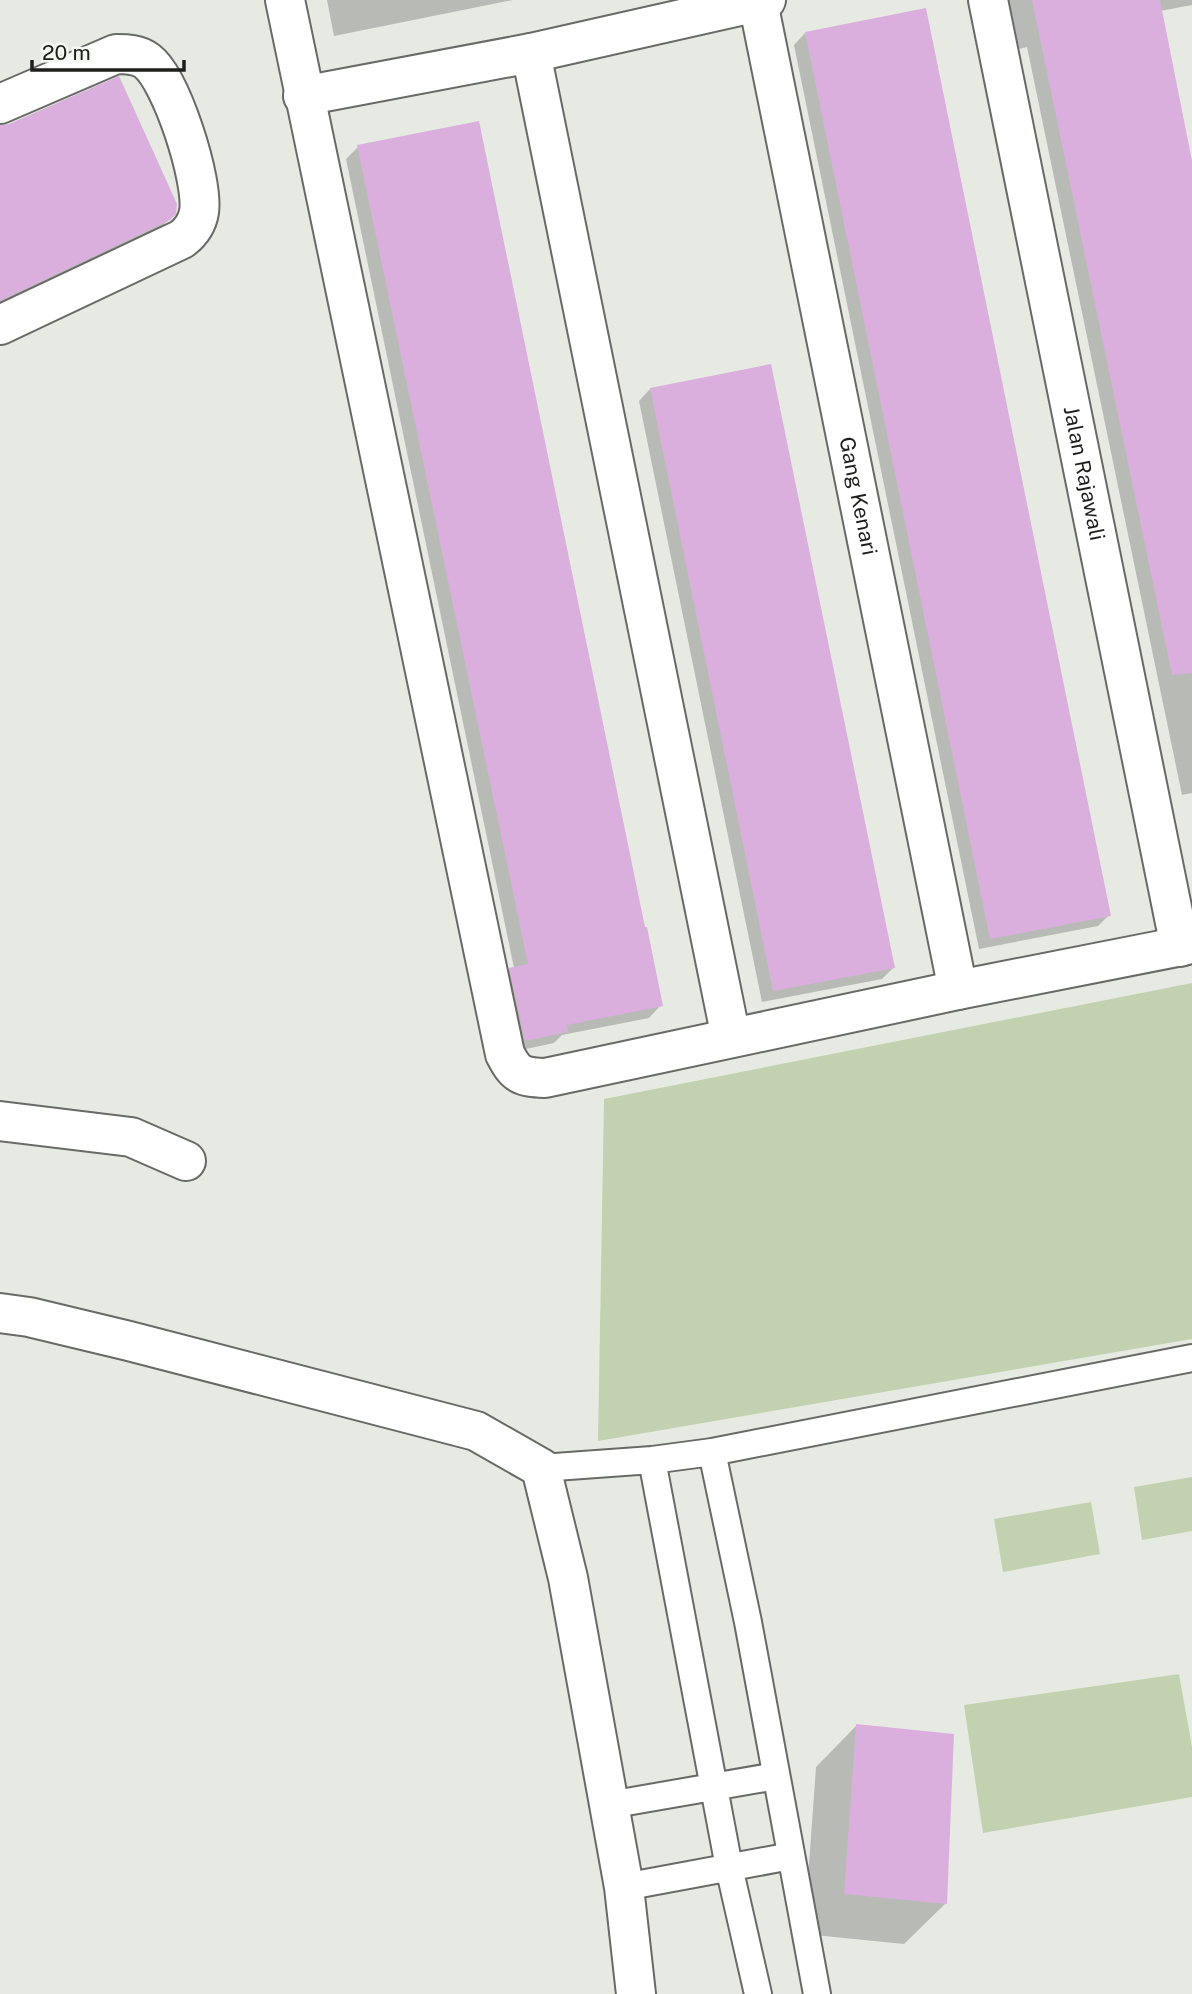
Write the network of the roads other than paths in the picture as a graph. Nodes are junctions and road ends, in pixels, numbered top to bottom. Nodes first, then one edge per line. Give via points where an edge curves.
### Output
1 (285, 0) edge
2 (988, 0) edge
3 (762, 1) edge
4 (531, 53) junction
5 (303, 96) junction
6 (0, 104) edge
7 (0, 325) edge
8 (1186, 945) edge
9 (958, 990) junction
10 (731, 1038) junction
11 (0, 1121) edge
12 (186, 1160) dead end
13 (0, 1313) edge
14 (1192, 1358) edge
15 (712, 1452) junction
16 (652, 1460) junction
17 (541, 1468) junction
18 (776, 1776) junction
19 (714, 1788) junction
20 (609, 1805) junction
21 (791, 1856) junction
22 (729, 1867) junction
23 (624, 1887) junction
24 (636, 1994) edge
25 (758, 1994) edge
26 (817, 1994) edge

1 - 5 street
2 - 8 street, Jalan Rajawali
3 - 4 street
3 - 9 street, Gang Kenari
4 - 5 street
4 - 10 street
5 - 10 street via 505,1054 513,1070 545,1079
6 - 7 street via 116,54 132,54 146,61 159,74 182,125 198,186 199,212 193,230 182,239
8 - 9 street
9 - 10 street
11 - 12 street via 131,1137
13 - 17 street via 129,1341 475,1431
14 - 15 lane
15 - 16 lane
15 - 18 lane
16 - 17 lane
16 - 19 lane
17 - 20 street via 568,1578
18 - 19 lane
18 - 21 lane
19 - 20 lane
19 - 22 lane
20 - 23 street
21 - 22 lane
21 - 26 lane
22 - 23 lane
22 - 25 lane
23 - 24 street

